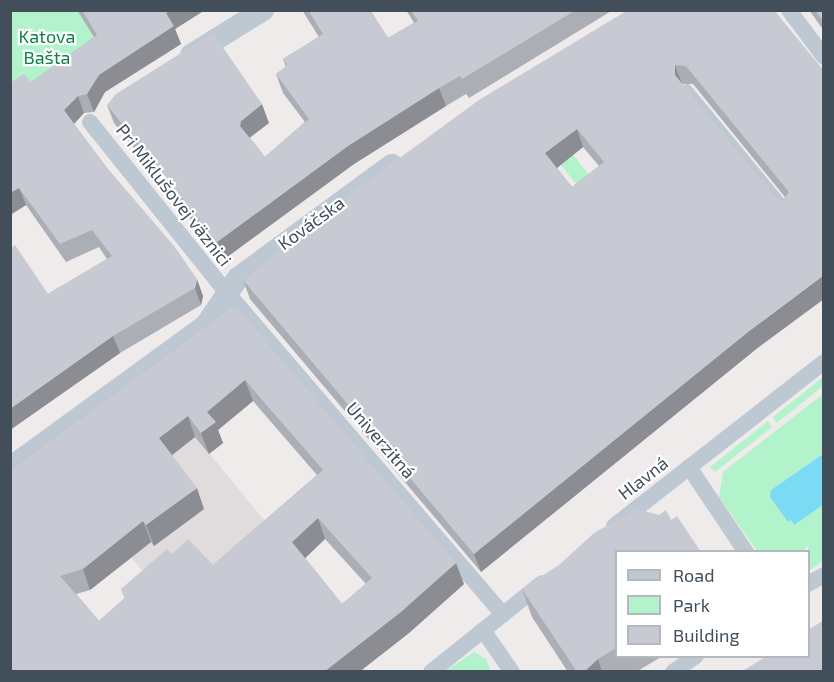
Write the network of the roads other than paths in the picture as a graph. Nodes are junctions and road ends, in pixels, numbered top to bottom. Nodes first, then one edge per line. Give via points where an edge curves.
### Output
1 (263, 10) edge
2 (789, 10) edge
3 (824, 57) edge
4 (177, 64) edge
5 (687, 89) edge
6 (90, 122) dead end
7 (411, 152) edge
8 (788, 211) edge
9 (227, 293) junction
10 (824, 362) edge
11 (689, 467) junction
12 (10, 468) edge
13 (596, 540) edge
14 (745, 550) edge
15 (559, 570) edge
16 (824, 574) edge
17 (810, 583) edge
18 (503, 614) junction
19 (483, 630) junction
20 (694, 658) edge
21 (431, 672) edge
22 (512, 672) edge
23 (673, 672) edge

1 - 4 street
2 - 3 street
5 - 8 lane
6 - 9 street, Pri Miklušovej väznici
7 - 9 street, Kováčska via 251,267
9 - 12 street, Kováčska via 206,325
9 - 18 street, Univerzitná
10 - 11 street, Hlavná
11 - 13 street, Hlavná
11 - 14 street
15 - 18 street
16 - 17 street
18 - 19 street
19 - 21 street
19 - 22 street
20 - 23 street

